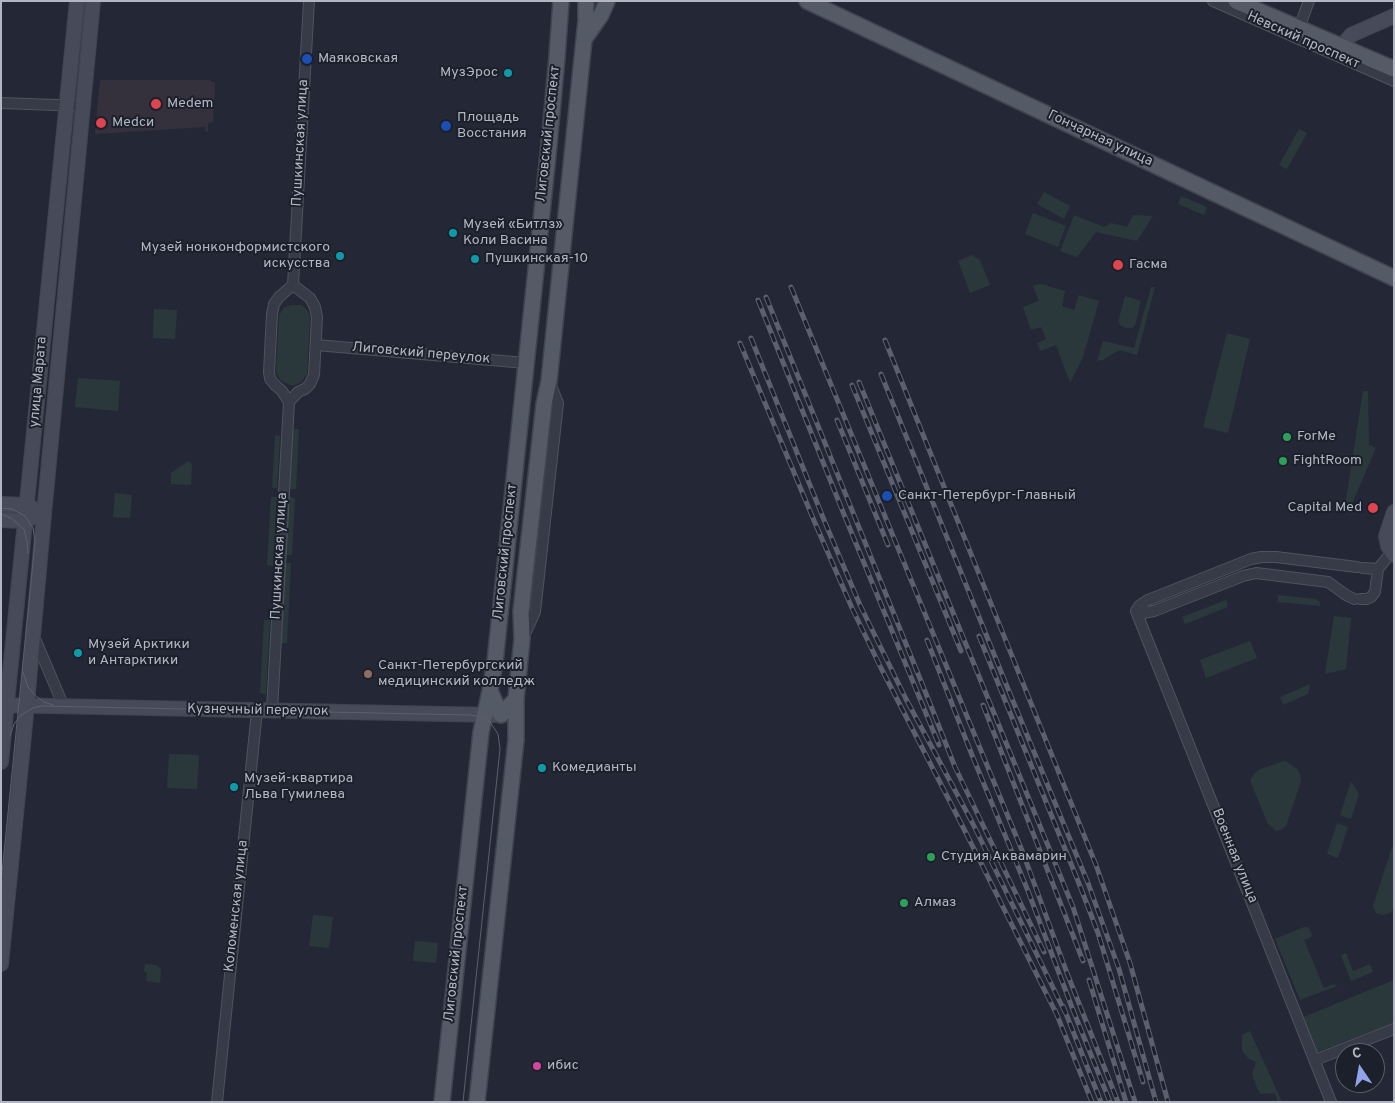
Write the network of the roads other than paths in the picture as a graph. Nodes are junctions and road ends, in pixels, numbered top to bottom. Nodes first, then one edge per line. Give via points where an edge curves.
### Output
1 (77, 1) edge
2 (93, 1) edge
3 (309, 1) edge
4 (561, 1) edge
5 (586, 1) edge
6 (598, 1) edge
7 (608, 1) edge
8 (807, 1) edge
9 (1213, 1) edge
10 (1236, 1) edge
11 (1309, 1) edge
12 (1394, 16) edge
13 (586, 20) junction
14 (1299, 28) junction
15 (584, 39) junction
16 (1339, 51) junction
17 (1394, 69) edge
18 (1394, 81) edge
19 (1, 103) edge
20 (66, 105) junction
21 (84, 106) junction
22 (544, 193) junction
23 (568, 195) junction
24 (1394, 278) edge
25 (293, 289) junction
26 (316, 345) junction
27 (526, 363) junction
28 (282, 391) junction
29 (298, 392) junction
30 (289, 402) junction
31 (1, 504) edge
32 (27, 505) junction
33 (1394, 512) edge
34 (44, 514) junction
35 (1, 520) edge
36 (25, 520) junction
37 (1393, 552) edge
38 (1378, 569) junction
39 (1136, 611) junction
40 (33, 634) junction
41 (4, 706) edge
42 (26, 706) junction
43 (64, 707) junction
44 (264, 711) junction
45 (501, 715) junction
46 (1, 762) edge
47 (1, 964) edge
48 (1394, 1029) edge
49 (1315, 1060) junction
50 (217, 1102) edge
51 (442, 1102) edge
52 (477, 1102) edge
53 (1331, 1102) edge

1 - 20 street, улица Марата
2 - 21 street, улица Марата
3 - 25 street, Пушкинская улица
4 - 22 main road, Лиговский проспект
5 - 13 main road, Лиговский проспект
6 - 13 street
7 - 15 main road
8 - 24 main road, Гончарная улица
9 - 16 street, Невский проспект
10 - 14 main road, Невский проспект
11 - 14 street
12 - 16 street via 1351,35
13 - 15 main road, Лиговский проспект
14 - 16 main road, Невский проспект
15 - 23 main road, Лиговский проспект
16 - 17 main road, Невский проспект
16 - 18 street, Невский проспект
19 - 20 street
20 - 21 street
20 - 32 street, улица Марата
21 - 34 street, улица Марата
22 - 23 main road
22 - 27 main road, Лиговский проспект
23 - 45 main road, Лиговский проспект via 521,611 522,639 516,699
25 - 26 street via 310,298 315,307
25 - 28 street, Пушкинская улица via 279,297 272,314 269,372 270,379
26 - 27 street, Лиговский переулок
26 - 29 street via 314,375 310,384
27 - 45 main road, Лиговский проспект via 490,691
28 - 29 street
28 - 30 street, Пушкинская улица
29 - 30 street
30 - 44 street, Пушкинская улица
31 - 32 street
32 - 34 street
32 - 36 street, улица Марата
33 - 37 street via 1386,536
34 - 36 street
34 - 40 street, улица Марата
35 - 36 street
36 - 41 street, улица Марата
37 - 38 street
38 - 39 street via 1261,557 1148,600
38 - 39 street via 1375,592 1367,599 1346,595 1328,582 1256,573 1154,611
39 - 49 street, Военная улица
40 - 42 street, улица Марата
40 - 43 street, улица Марата
41 - 42 street, Кузнечный переулок
41 - 46 street, улица Марата
42 - 43 street, Кузнечный переулок
42 - 47 street, улица Марата
43 - 44 street, Кузнечный переулок
44 - 45 street, Кузнечный переулок
44 - 50 street, Коломенская улица
45 - 51 main road, Лиговский проспект via 481,732
45 - 52 main road, Лиговский проспект via 516,740
48 - 49 street
49 - 53 street, Военная улица

